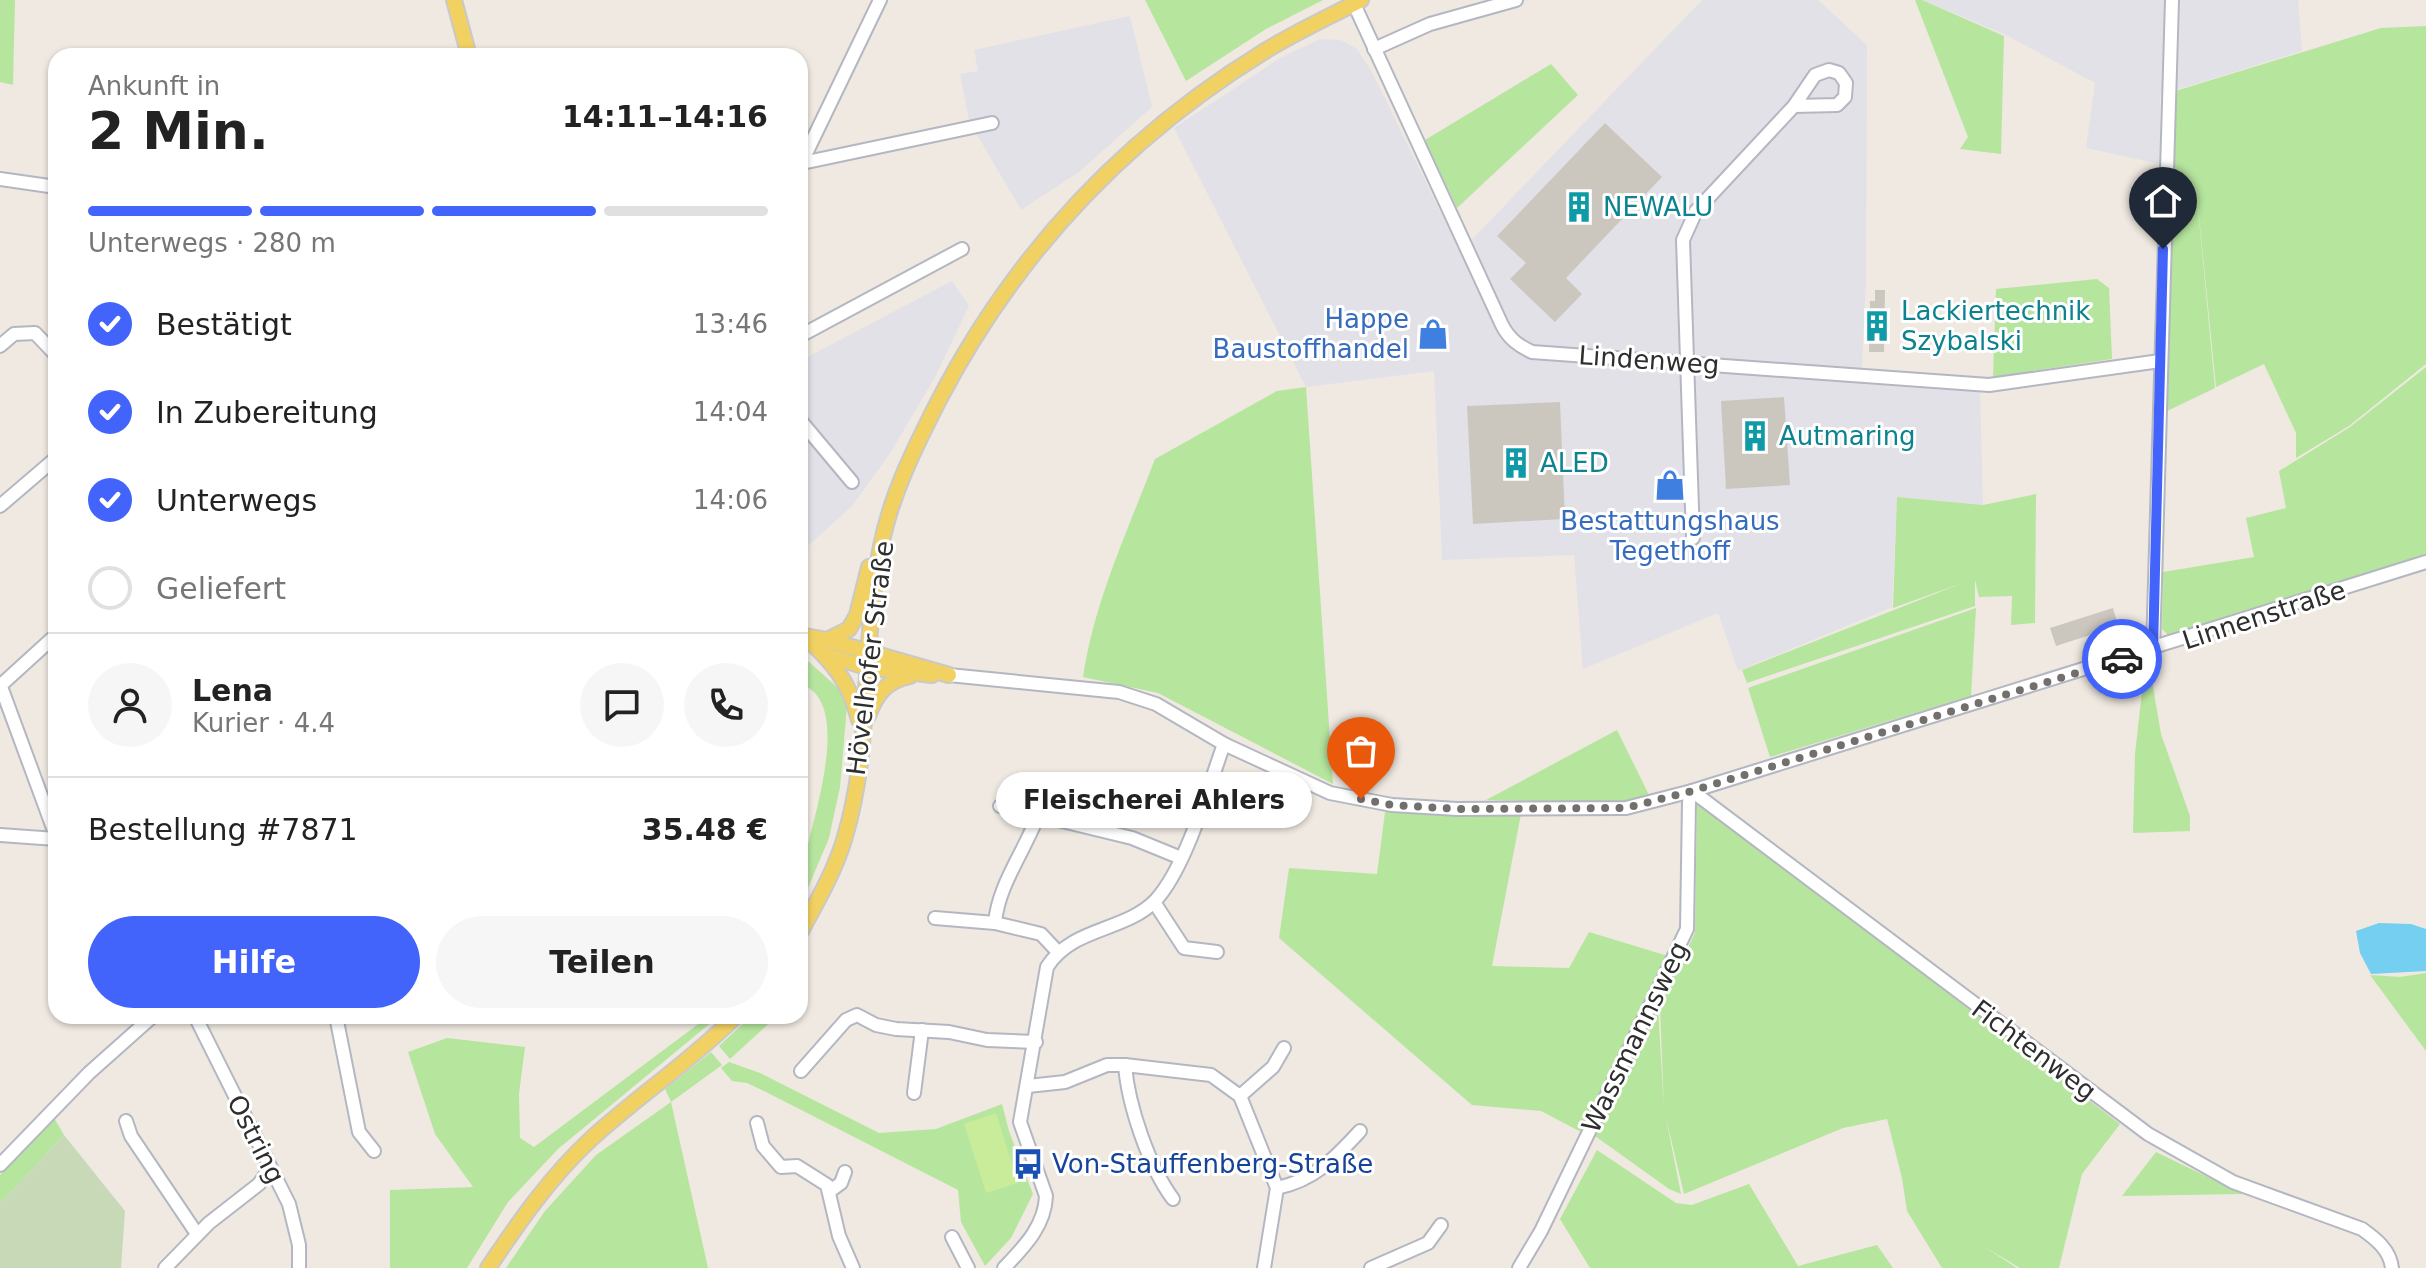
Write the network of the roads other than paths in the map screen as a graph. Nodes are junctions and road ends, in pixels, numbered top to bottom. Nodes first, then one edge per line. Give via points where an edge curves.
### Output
1 (454, 0) edge
2 (880, 0) edge
3 (1516, 0) edge
4 (2172, 0) edge
5 (1358, 2) edge
6 (467, 48) edge
7 (1374, 49) junction
8 (1794, 106) dead end
9 (992, 123) dead end
10 (808, 149) edge
11 (808, 162) edge
12 (0, 179) edge
13 (48, 186) edge
14 (962, 249) dead end
15 (808, 332) edge
16 (0, 346) edge
17 (48, 347) edge
18 (2160, 361) junction
19 (1686, 362) junction
20 (808, 430) edge
21 (48, 465) edge
22 (852, 482) dead end
23 (0, 506) edge
24 (1693, 538) dead end
25 (881, 546) junction
26 (2426, 562) edge
27 (808, 635) edge
28 (808, 639) edge
29 (827, 640) junction
30 (48, 642) edge
31 (2153, 650) junction
32 (826, 655) junction
33 (866, 660) junction
34 (914, 675) junction
35 (949, 675) junction
36 (0, 684) edge
37 (862, 732) junction
38 (1224, 744) junction
39 (1692, 791) junction
40 (1000, 806) dead end
41 (1038, 815) junction
42 (48, 816) edge
43 (48, 838) edge
44 (2, 839) edge
45 (1181, 858) junction
46 (1154, 902) junction
47 (808, 916) edge
48 (935, 918) dead end
49 (995, 923) junction
50 (1057, 951) junction
51 (1217, 952) dead end
52 (144, 1024) edge
53 (199, 1024) edge
54 (338, 1024) edge
55 (728, 1024) edge
56 (922, 1030) junction
57 (1036, 1042) junction
58 (1284, 1048) dead end
59 (1125, 1065) junction
60 (801, 1071) dead end
61 (1028, 1086) junction
62 (914, 1093) dead end
63 (1240, 1096) junction
64 (126, 1121) dead end
65 (757, 1123) dead end
66 (1360, 1131) dead end
67 (374, 1151) dead end
68 (0, 1165) edge
69 (270, 1168) junction
70 (845, 1172) dead end
71 (1277, 1188) junction
72 (830, 1191) junction
73 (1173, 1199) dead end
74 (1441, 1225) dead end
75 (197, 1234) junction
76 (952, 1237) dead end
77 (165, 1268) edge
78 (299, 1268) edge
79 (488, 1268) edge
80 (853, 1268) edge
81 (968, 1268) edge
82 (1004, 1268) edge
83 (1264, 1268) edge
84 (1371, 1268) edge
85 (1519, 1268) edge
86 (2392, 1268) edge

1 - 6 main road
2 - 10 street
3 - 7 street via 1430,24
4 - 18 street
5 - 7 street, Lindenweg
5 - 25 main road, Hövelhofer Straße via 1265,51 1162,122 1041,242 955,371 898,487
7 - 19 street, Lindenweg via 1507,335 1532,352
8 - 19 street via 1688,225 1683,240
9 - 11 street
12 - 13 street
14 - 15 street
16 - 17 street via 14,334 35,333
18 - 19 street, Lindenweg via 1989,385
18 - 31 street
19 - 24 street
20 - 22 street
21 - 23 street
25 - 29 main road via 849,629
25 - 33 main road, Hövelhofer Straße
26 - 31 street, Linnenstraße
27 - 29 main road
28 - 32 main road
29 - 33 main road
30 - 36 street
31 - 39 street, Linnenstraße
32 - 33 main road
32 - 37 main road via 851,690
33 - 34 main road
33 - 35 main road
33 - 37 main road, Hövelhofer Straße
34 - 35 main road
34 - 37 main road via 894,679 875,697
35 - 38 street, Linnenstraße via 1119,692 1156,704
36 - 42 street
37 - 47 main road, Hövelhofer Straße via 844,841
38 - 39 street, Linnenstraße via 1330,793 1392,805 1626,808
38 - 45 street
39 - 85 street, Wassmannsweg via 1687,929
39 - 86 street, Fichtenweg via 2148,1134 2233,1182 2362,1229 2379,1241
40 - 41 street
41 - 45 street via 1132,838
41 - 49 street via 996,906
43 - 44 street
45 - 46 street
46 - 50 street
46 - 51 street via 1184,948
48 - 49 street
49 - 50 street via 1041,934
50 - 57 street via 1047,967
52 - 68 street
53 - 69 street, Ostring
54 - 67 street via 359,1132
55 - 79 main road via 591,1140 533,1201
56 - 57 street
56 - 60 street via 876,1025 857,1015 846,1020
56 - 62 street
57 - 61 street
58 - 63 street via 1273,1067
59 - 61 street
59 - 63 street via 1211,1075
59 - 73 street via 1127,1089 1161,1182
61 - 82 street via 1020,1122 1043,1183 1046,1207 1027,1243
63 - 71 street
64 - 75 street
65 - 72 street via 763,1146 781,1167 797,1166 824,1180
66 - 71 street via 1329,1166 1298,1184
69 - 75 street via 259,1184
69 - 78 street, Ostring via 289,1204
70 - 72 street
71 - 83 street
72 - 80 street
74 - 84 street via 1428,1243
75 - 77 street
76 - 81 street

